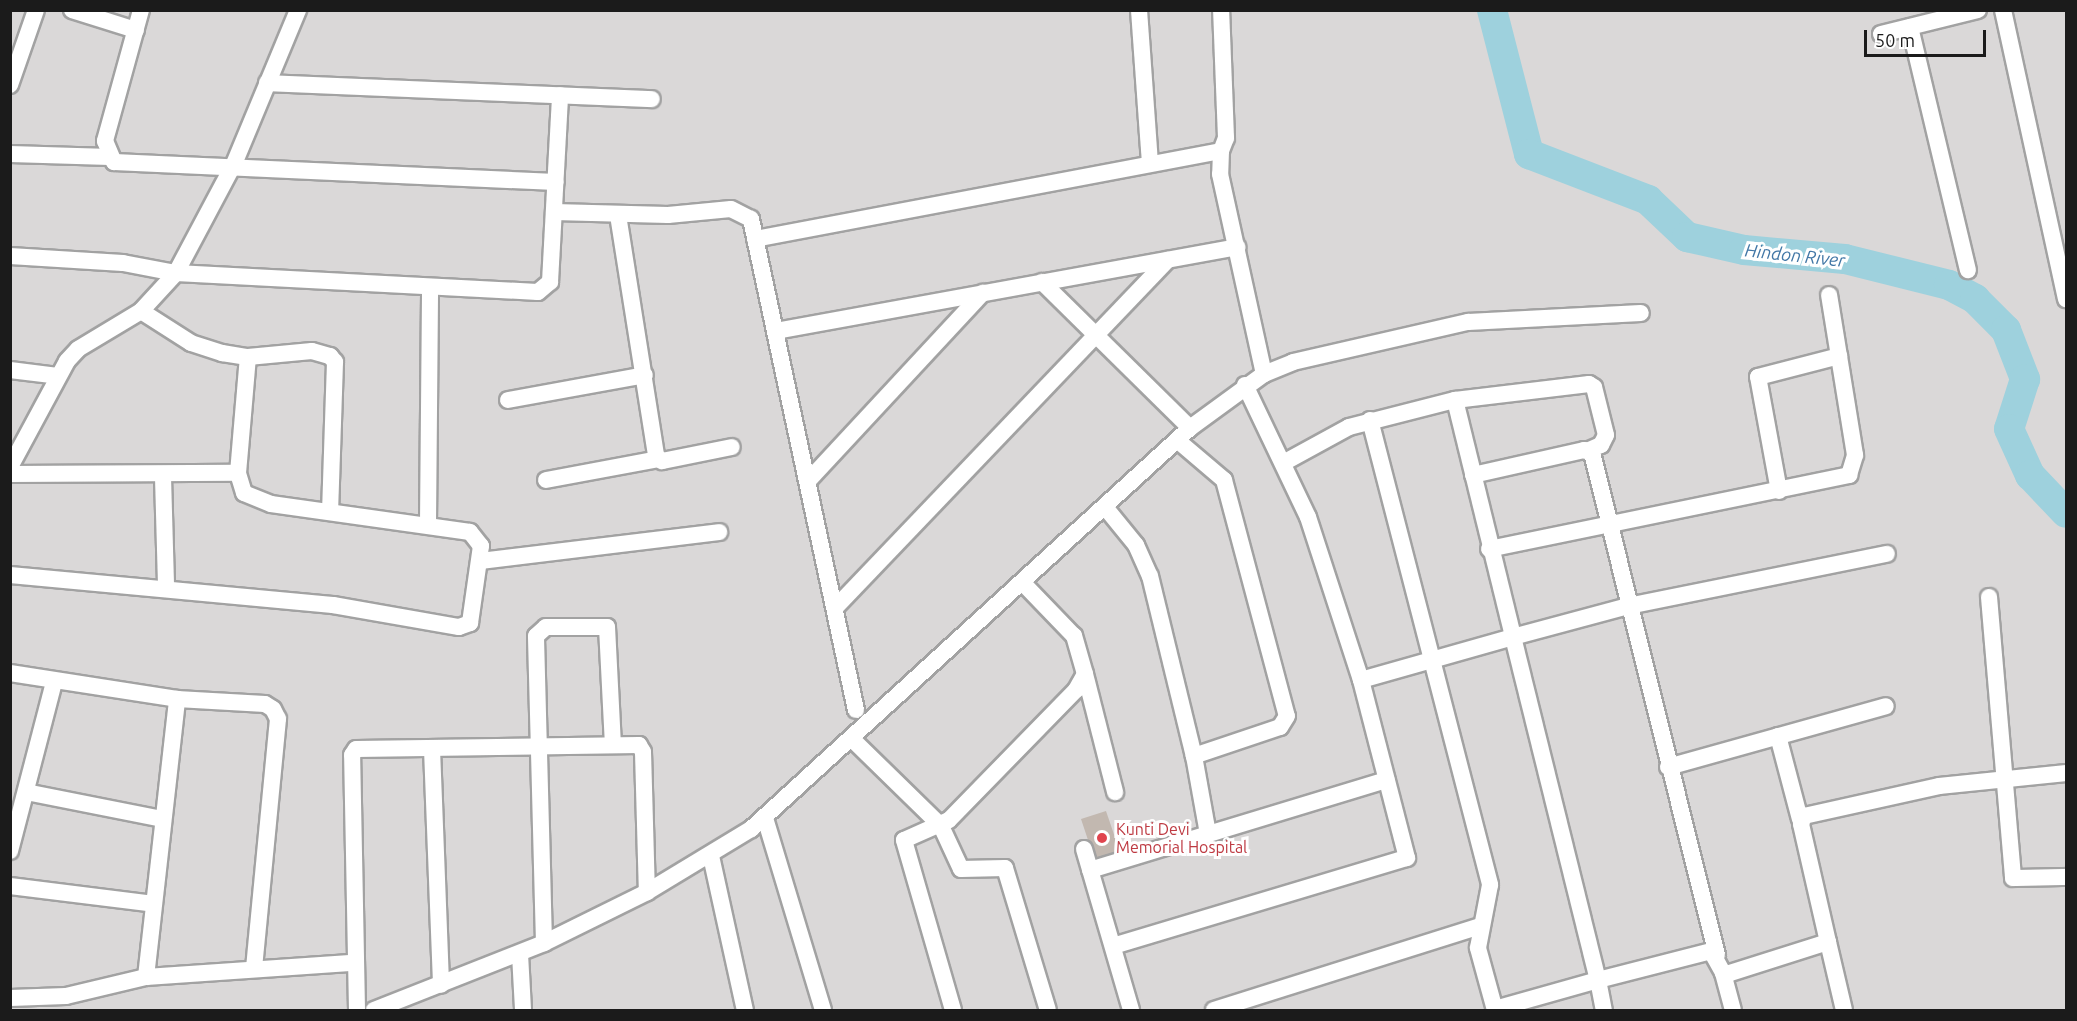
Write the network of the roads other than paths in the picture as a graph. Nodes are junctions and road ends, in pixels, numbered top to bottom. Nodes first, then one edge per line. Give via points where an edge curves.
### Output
1 (36, 10) edge
2 (72, 10) edge
3 (141, 10) edge
4 (298, 10) edge
5 (1138, 10) edge
6 (1221, 10) edge
7 (1978, 10) edge
8 (2003, 10) edge
9 (1910, 27) junction
10 (136, 30) junction
11 (1881, 34) dead end
12 (267, 83) junction
13 (10, 85) edge
14 (560, 95) junction
15 (652, 99) dead end
16 (1221, 151) junction
17 (10, 154) edge
18 (110, 157) junction
19 (1150, 162) junction
20 (234, 164) junction
21 (556, 182) junction
22 (554, 212) junction
23 (618, 215) junction
24 (755, 239) junction
25 (1237, 247) junction
26 (10, 256) edge
27 (1168, 260) junction
28 (1968, 270) dead end
29 (176, 273) junction
30 (1042, 282) junction
31 (430, 287) junction
32 (983, 293) junction
33 (1829, 295) dead end
34 (2067, 300) edge
35 (141, 311) junction
36 (1641, 312) dead end
37 (776, 331) junction
38 (1096, 335) junction
39 (1839, 356) junction
40 (248, 357) junction
41 (10, 370) edge
42 (1264, 374) junction
43 (645, 375) junction
44 (58, 376) junction
45 (1245, 386) junction
46 (508, 400) dead end
47 (1455, 400) junction
48 (1370, 420) junction
49 (1190, 428) junction
50 (1177, 441) junction
51 (732, 447) dead end
52 (1589, 450) junction
53 (658, 459) junction
54 (1285, 462) junction
55 (10, 466) edge
56 (10, 474) edge
57 (238, 474) junction
58 (1473, 475) junction
59 (163, 477) junction
60 (546, 480) dead end
61 (808, 481) junction
62 (1779, 491) junction
63 (1105, 507) junction
64 (330, 511) junction
65 (1610, 522) junction
66 (428, 524) junction
67 (719, 532) dead end
68 (1489, 549) junction
69 (1887, 554) dead end
70 (480, 561) junction
71 (10, 575) edge
72 (1023, 583) junction
73 (166, 586) junction
74 (1989, 597) dead end
75 (1628, 606) junction
76 (836, 607) junction
77 (1513, 637) junction
78 (1433, 658) junction
79 (10, 673) edge
80 (1085, 674) junction
81 (1361, 680) junction
82 (54, 682) junction
83 (177, 699) junction
84 (1886, 706) dead end
85 (856, 710) dead end
86 (1778, 736) junction
87 (853, 740) junction
88 (613, 744) junction
89 (536, 748) junction
90 (432, 749) junction
91 (1194, 756) junction
92 (1668, 767) junction
93 (2067, 772) edge
94 (2007, 779) junction
95 (1387, 780) junction
96 (26, 792) junction
97 (1115, 792) dead end
98 (765, 818) junction
99 (162, 819) junction
100 (1800, 819) junction
101 (941, 826) junction
102 (1208, 834) junction
103 (1084, 849) dead end
104 (10, 851) edge
105 (711, 856) junction
106 (1090, 870) junction
107 (2067, 877) edge
108 (10, 886) edge
109 (647, 892) junction
110 (154, 904) junction
111 (1481, 926) junction
112 (1828, 942) junction
113 (544, 943) junction
114 (1113, 946) junction
115 (520, 954) junction
116 (1717, 955) junction
117 (354, 963) junction
118 (254, 969) junction
119 (1723, 973) junction
120 (146, 977) junction
121 (1598, 980) junction
122 (441, 985) junction
123 (10, 998) edge
124 (407, 1004) edge
125 (1495, 1010) edge
126 (357, 1011) edge
127 (374, 1011) edge
128 (523, 1011) edge
129 (745, 1011) edge
130 (823, 1011) edge
131 (953, 1011) edge
132 (1048, 1011) edge
133 (1131, 1011) edge
134 (1214, 1011) edge
135 (1604, 1011) edge
136 (1732, 1011) edge
137 (1844, 1011) edge

1 - 13 street
2 - 10 street
3 - 10 street
4 - 12 street
5 - 19 street
6 - 16 street via 1226,138
7 - 9 street
8 - 34 street
9 - 11 street
9 - 28 street
10 - 18 street via 105,141
12 - 14 street
12 - 20 street
14 - 15 street
14 - 21 street
16 - 19 street
16 - 25 street via 1220,174
17 - 18 street
18 - 20 street via 122,163
19 - 24 street
20 - 21 street
20 - 29 street
21 - 22 street
22 - 23 street
22 - 31 street via 550,282 543,290
23 - 24 street via 742,211 751,219
23 - 43 street
24 - 37 street
25 - 27 street
25 - 42 street
26 - 29 street via 123,263
27 - 30 street
27 - 38 street
29 - 31 street
29 - 35 street
30 - 32 street
30 - 38 street
31 - 66 street
32 - 37 street
32 - 61 street
33 - 39 street
35 - 40 street via 191,343
35 - 44 street via 78,349
36 - 42 street via 1468,322 1314,357
37 - 61 street
38 - 49 street
38 - 76 street
39 - 62 street via 1854,468 1843,479
39 - 62 street via 1758,377
40 - 57 street
40 - 64 street via 312,351 335,362
41 - 44 street
42 - 45 street
43 - 46 street
43 - 53 street
44 - 55 street
45 - 49 street
45 - 54 street
47 - 48 street
47 - 52 street via 1589,384 1594,387 1606,435 1602,445
47 - 58 street
48 - 54 street via 1328,436
48 - 78 street
49 - 50 street
50 - 63 street
50 - 91 street via 1224,480 1287,716 1280,727
51 - 53 street
52 - 58 street
52 - 65 street
53 - 60 street
54 - 81 street
56 - 59 street
57 - 59 street
57 - 64 street via 244,493 251,498
58 - 68 street
59 - 73 street
61 - 76 street
62 - 65 street
63 - 72 street
63 - 91 street via 1136,545 1150,576
64 - 66 street
65 - 68 street
65 - 75 street
66 - 70 street via 462,528 477,536
67 - 70 street
68 - 77 street
69 - 75 street
70 - 73 street via 474,617 459,627 333,605
71 - 73 street
72 - 80 street via 1074,636
72 - 87 street
74 - 94 street
75 - 77 street
75 - 92 street
76 - 85 street
77 - 78 street
77 - 121 street
78 - 81 street
78 - 111 street via 1491,885
79 - 82 street
80 - 97 street
80 - 101 street via 1076,690
81 - 95 street
82 - 83 street
82 - 96 street
83 - 99 street
83 - 118 street via 265,704 278,719
84 - 86 street
86 - 92 street
86 - 100 street
87 - 98 street
87 - 101 street
88 - 89 street
88 - 89 street via 607,627 546,627 536,636
88 - 109 street via 639,745 643,752
89 - 90 street
89 - 113 street
90 - 117 street via 362,746 352,755
90 - 122 street
91 - 102 street
92 - 116 street
93 - 94 street
94 - 100 street via 1939,786
94 - 107 street via 2013,878 2020,881
95 - 102 street
95 - 114 street via 1408,849 1400,863
96 - 99 street
96 - 104 street
98 - 105 street
98 - 130 street
99 - 110 street
100 - 112 street
101 - 131 street via 913,833 904,843
101 - 132 street via 961,869 1005,868
102 - 106 street
103 - 106 street
105 - 109 street
105 - 129 street
106 - 114 street
108 - 110 street
109 - 113 street
110 - 120 street
111 - 125 street via 1478,948
111 - 134 street
112 - 119 street
112 - 137 street
113 - 115 street
114 - 133 street
115 - 122 street
115 - 128 street
116 - 119 street
116 - 121 street via 1705,952
117 - 118 street
117 - 126 street
118 - 120 street
119 - 136 street
120 - 123 street via 66,996
121 - 125 street
121 - 135 street
122 - 124 street
124 - 127 street

